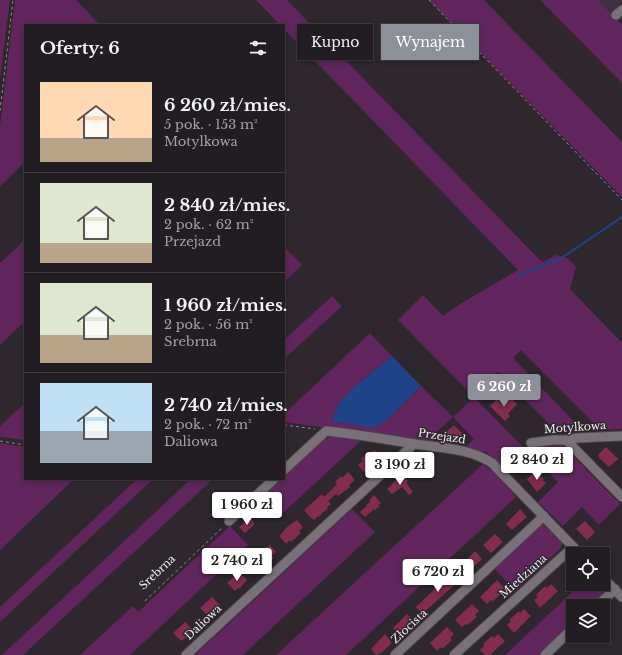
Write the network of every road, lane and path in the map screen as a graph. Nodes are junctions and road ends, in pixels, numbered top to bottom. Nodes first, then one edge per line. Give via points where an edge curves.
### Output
1 (13, 0) edge
2 (429, 0) edge
3 (0, 111) edge
4 (622, 200) edge
5 (285, 425) edge
6 (326, 431) junction
7 (622, 436) edge
8 (566, 440) junction
9 (0, 441) edge
10 (531, 443) dead end
11 (414, 444) junction
12 (24, 445) edge
13 (285, 469) edge
14 (273, 480) edge
15 (622, 496) edge
16 (544, 516) junction
17 (229, 521) joint
18 (573, 547) edge
19 (566, 553) edge
20 (610, 585) edge
21 (614, 589) junction
22 (622, 597) edge
23 (603, 599) edge
24 (145, 600) dead end
25 (566, 635) edge
26 (186, 655) edge
27 (395, 655) edge
28 (454, 655) edge
29 (545, 655) edge

1 - 3 path
2 - 4 path
5 - 6 path
6 - 11 street, Przejazd via 368,435
6 - 13 street
7 - 8 street, Motylkowa
8 - 10 street, Motylkowa
8 - 15 street
9 - 12 path
11 - 16 street, Przejazd via 463,450 483,457
11 - 26 street, Daliowa
14 - 17 street
16 - 18 street, Przejazd
16 - 27 street, Złocista
17 - 24 path, Srebrna
19 - 28 street, Miedziana
20 - 21 street
21 - 22 street
21 - 23 street
25 - 29 street

